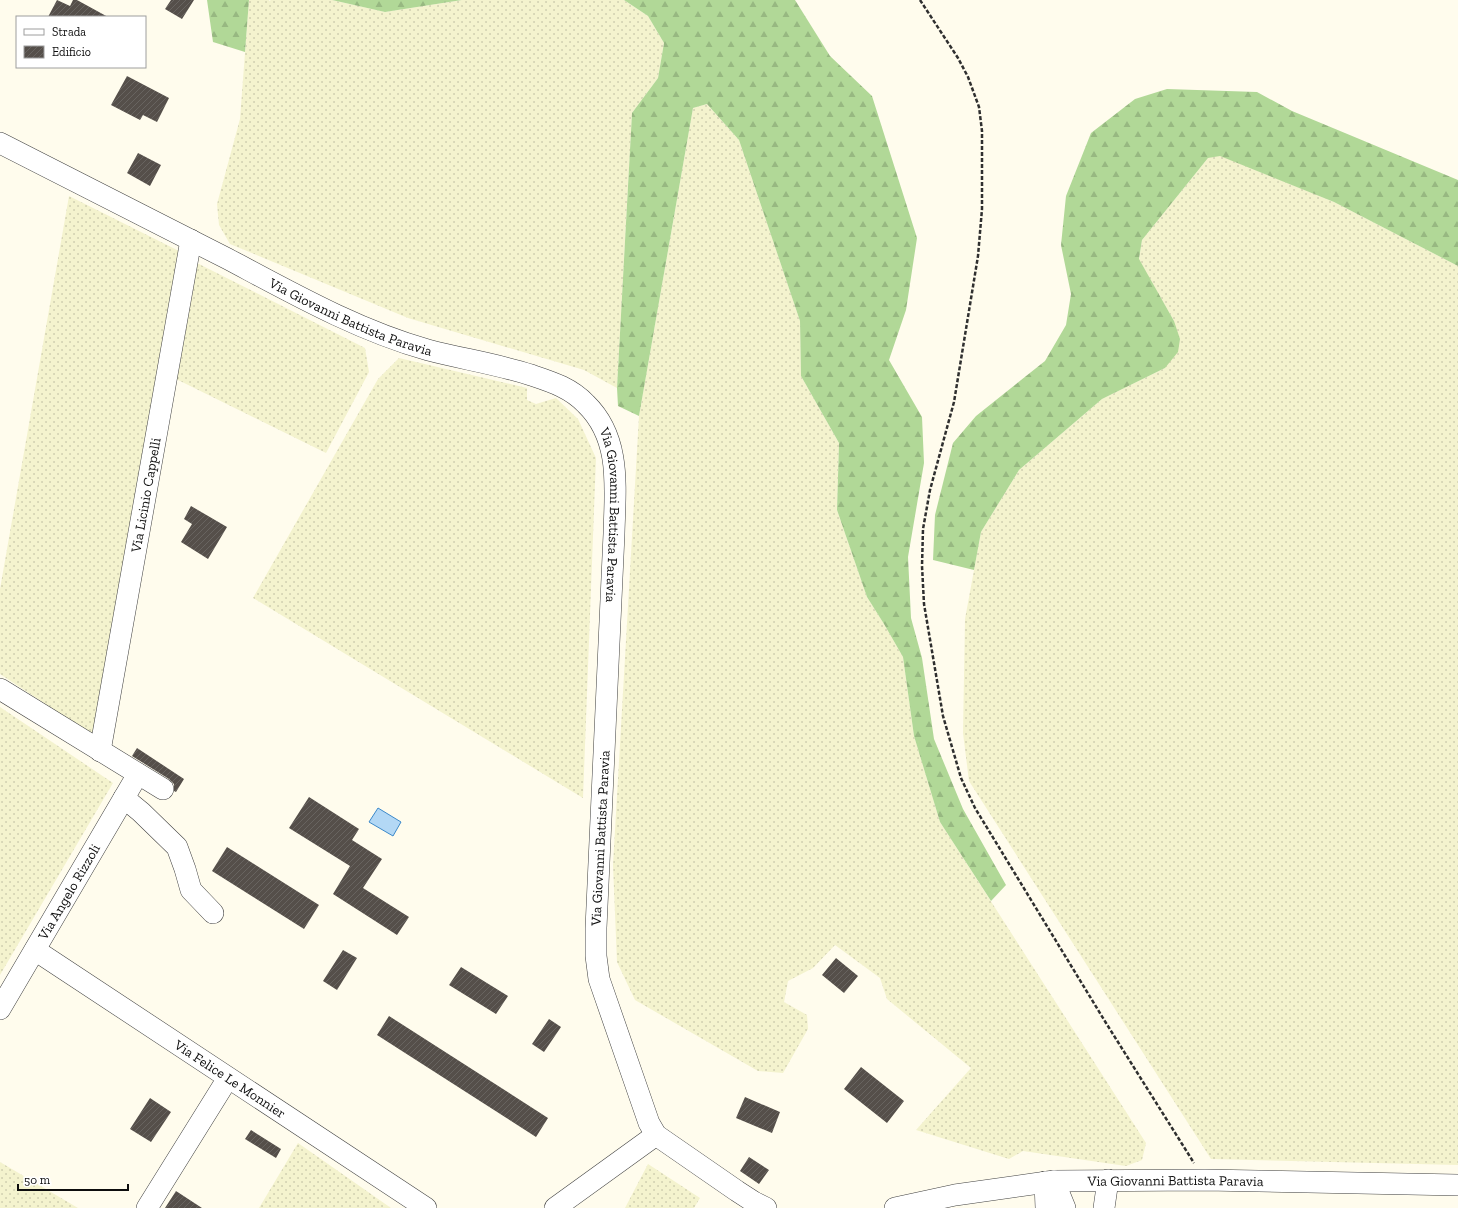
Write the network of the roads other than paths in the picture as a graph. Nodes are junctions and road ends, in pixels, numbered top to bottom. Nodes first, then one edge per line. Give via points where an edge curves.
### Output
1 (0, 143) edge
2 (191, 240) junction
3 (0, 689) edge
4 (100, 751) junction
5 (138, 774) junction
6 (163, 789) dead end
7 (124, 798) junction
8 (213, 913) dead end
9 (35, 950) junction
10 (0, 1009) edge
11 (228, 1078) junction
12 (656, 1135) junction
13 (1108, 1180) junction
14 (1049, 1182) junction
15 (1458, 1185) edge
16 (147, 1208) edge
17 (426, 1208) edge
18 (555, 1208) edge
19 (766, 1208) edge
20 (895, 1208) edge
21 (1046, 1208) edge
22 (1065, 1208) edge
23 (1104, 1208) edge

1 - 2 street, Via Giovanni Battista Paravia
2 - 4 street, Via Licinio Cappelli
2 - 12 street, Via Giovanni Battista Paravia via 365,328 429,350 509,368 564,387 596,414 604,429 614,457 615,473 596,956 599,978 649,1123
3 - 4 street
4 - 5 street
5 - 6 street
5 - 7 street, Via Angelo Rizzoli
7 - 8 street via 177,848 191,890
7 - 9 street, Via Angelo Rizzoli
9 - 10 street, Via Angelo Rizzoli
9 - 11 street, Via Felice Le Monnier
11 - 16 street
11 - 17 street, Via Felice Le Monnier
12 - 18 street
12 - 19 street, Via Giovanni Battista Paravia
13 - 14 street, Via Giovanni Battista Paravia
13 - 15 street, Via Giovanni Battista Paravia
13 - 23 street
14 - 20 street, Via Giovanni Battista Paravia via 955,1195
14 - 21 street
14 - 22 street

